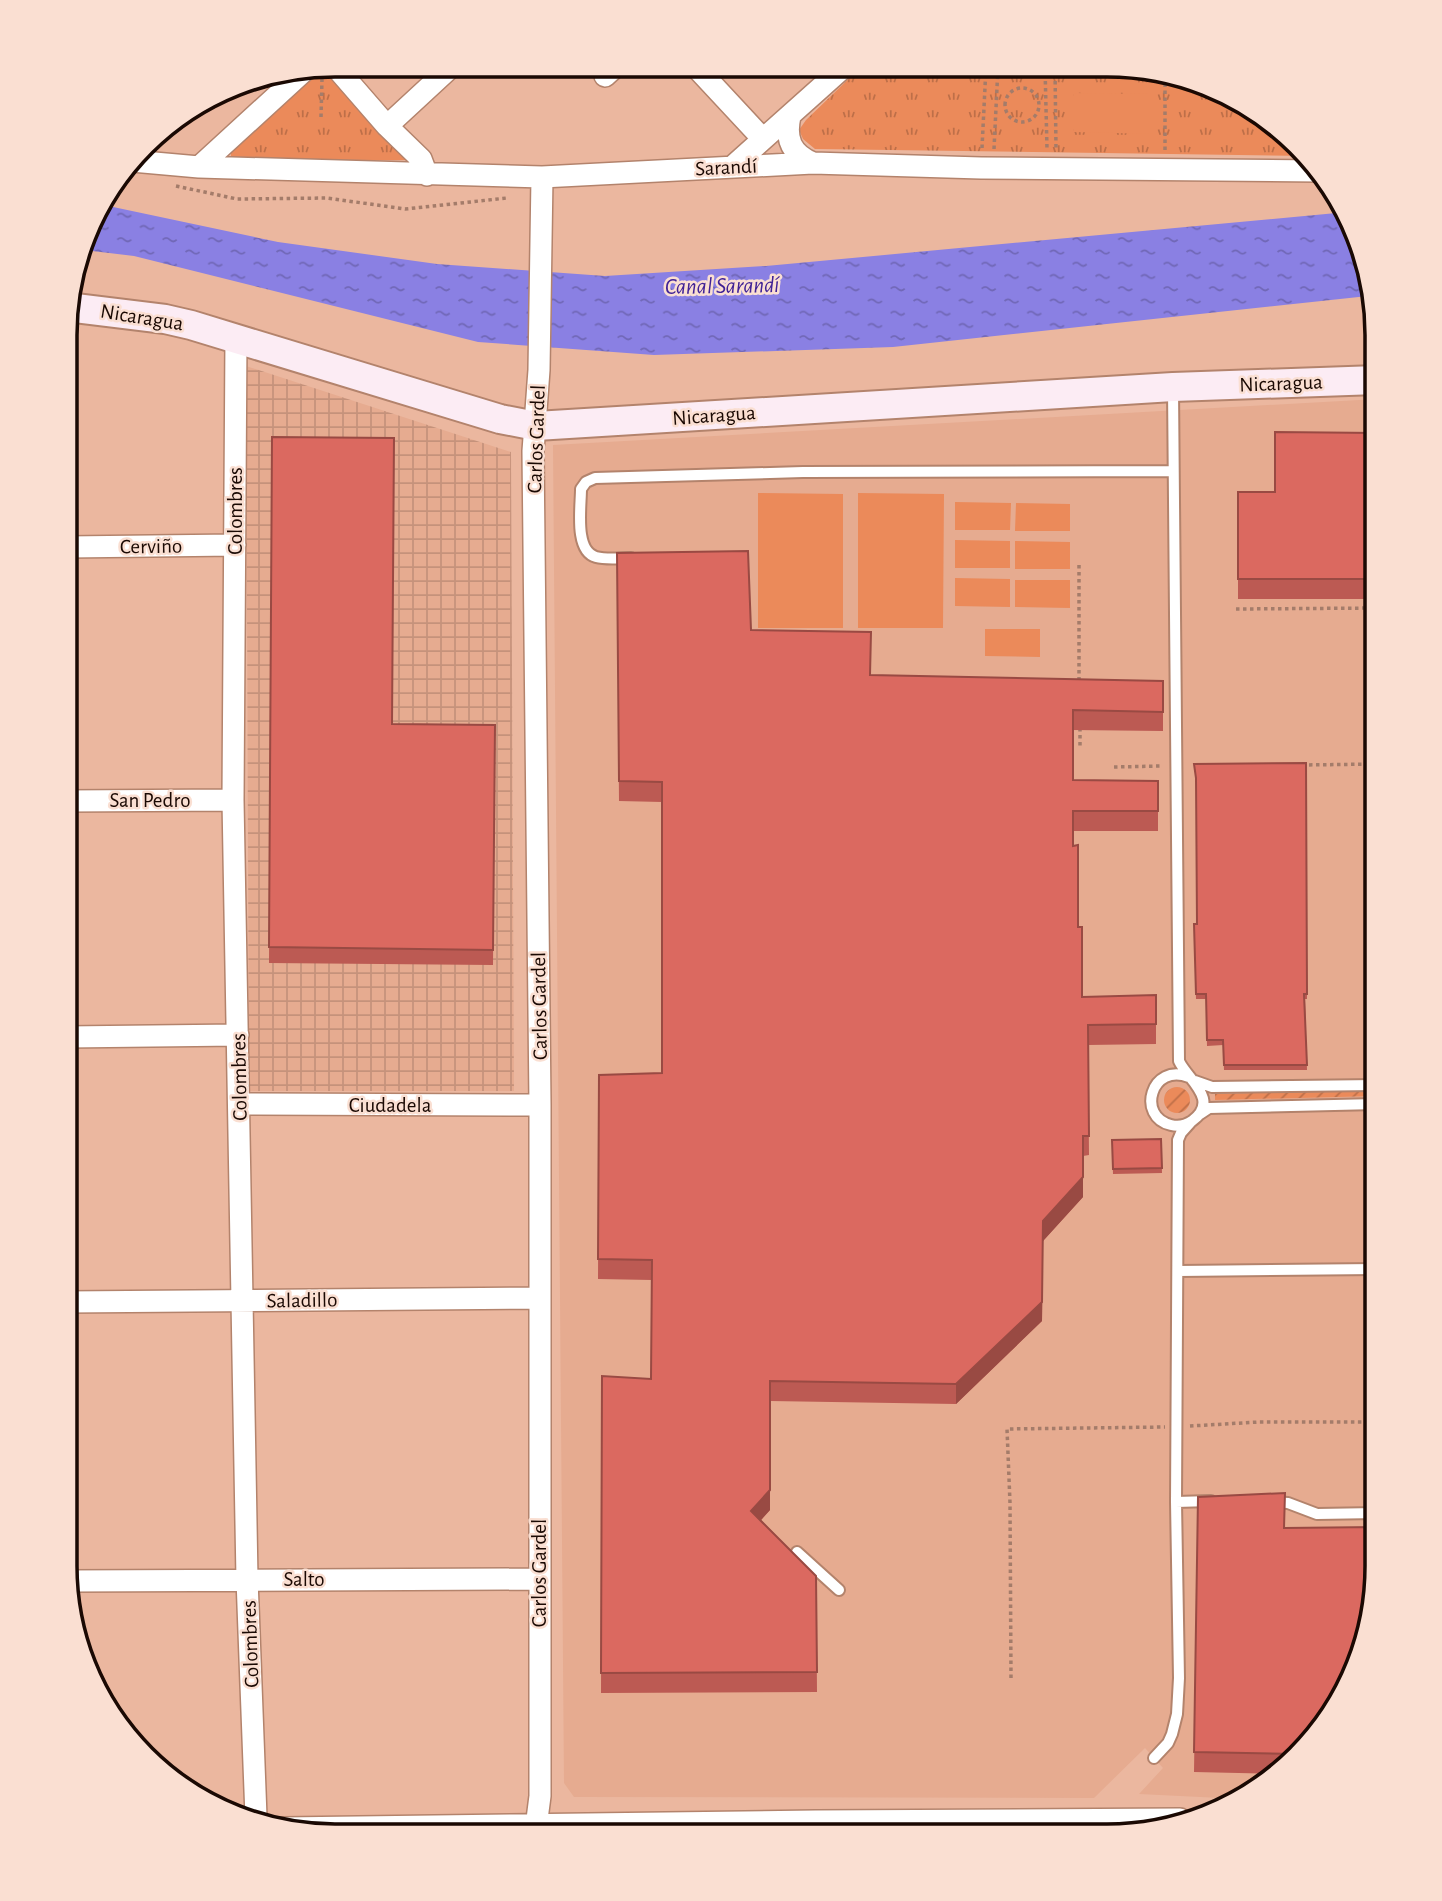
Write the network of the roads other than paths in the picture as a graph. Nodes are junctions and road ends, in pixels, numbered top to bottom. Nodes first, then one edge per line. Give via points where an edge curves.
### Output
1 (344, 77) edge
2 (440, 77) edge
3 (705, 77) edge
4 (831, 77) edge
5 (294, 80) edge
6 (790, 116) junction
7 (387, 126) junction
8 (763, 139) junction
9 (144, 162) edge
10 (813, 163) junction
11 (199, 167) junction
12 (732, 167) junction
13 (1306, 171) edge
14 (427, 175) junction
15 (542, 177) junction
16 (79, 308) edge
17 (236, 337) junction
18 (1365, 380) edge
19 (1173, 387) junction
20 (536, 426) junction
21 (1172, 471) junction
22 (235, 545) junction
23 (77, 547) edge
24 (640, 558) edge
25 (77, 800) edge
26 (233, 800) junction
27 (237, 1035) junction
28 (77, 1037) edge
29 (1179, 1061) junction
30 (1168, 1076) junction
31 (1192, 1079) junction
32 (1365, 1085) edge
33 (239, 1104) junction
34 (1365, 1104) edge
35 (540, 1105) junction
36 (1195, 1119) junction
37 (1167, 1124) junction
38 (1178, 1140) junction
39 (1365, 1269) edge
40 (1178, 1271) junction
41 (539, 1298) junction
42 (242, 1301) junction
43 (77, 1302) edge
44 (1228, 1501) edge
45 (1261, 1501) edge
46 (1176, 1502) junction
47 (1365, 1513) edge
48 (797, 1552) dead end
49 (539, 1579) junction
50 (247, 1580) junction
51 (78, 1581) edge
52 (839, 1590) dead end
53 (1154, 1758) dead end
54 (256, 1811) edge
55 (536, 1824) edge

1 - 7 street
2 - 7 street
3 - 8 street
4 - 6 street
5 - 11 street
6 - 8 street
6 - 10 street via 791,146
7 - 14 street via 421,159
8 - 12 street
9 - 11 street, Sarandí
10 - 12 street, Sarandí
10 - 13 street, Sarandí
11 - 14 street, Sarandí
12 - 15 street, Sarandí
14 - 15 street, Sarandí
15 - 20 street, Carlos Gardel
16 - 17 main road, Nicaragua via 165,319
17 - 20 main road, Nicaragua via 500,419
17 - 22 street, Colombres
18 - 19 main road, Nicaragua
19 - 20 main road, Nicaragua
19 - 21 lane
20 - 35 street, Carlos Gardel
21 - 24 lane via 803,472 611,477 586,482 581,489 585,550 599,558
21 - 29 lane
22 - 23 street, Cerviño
22 - 26 street, Colombres
25 - 26 street, San Pedro
26 - 27 street, Colombres
27 - 28 street
27 - 33 street, Colombres
29 - 30 lane
29 - 31 lane
30 - 31 lane
30 - 37 lane via 1151,1095 1154,1112
31 - 32 lane via 1212,1087
31 - 36 lane via 1203,1102
33 - 35 street, Ciudadela
33 - 42 street, Colombres
34 - 36 lane via 1209,1108
35 - 41 street, Carlos Gardel
36 - 37 lane via 1184,1125
36 - 38 lane
37 - 38 lane
38 - 40 lane
39 - 40 lane
40 - 46 lane
41 - 42 street, Saladillo
41 - 49 street, Carlos Gardel
42 - 43 street, Saladillo
42 - 50 street, Colombres
44 - 46 lane
45 - 47 lane via 1288,1503 1317,1514
46 - 53 lane via 1177,1714 1168,1743
48 - 52 lane
49 - 50 street, Salto
49 - 55 street, Carlos Gardel via 540,1796
50 - 51 street, Salto
50 - 54 street, Colombres

